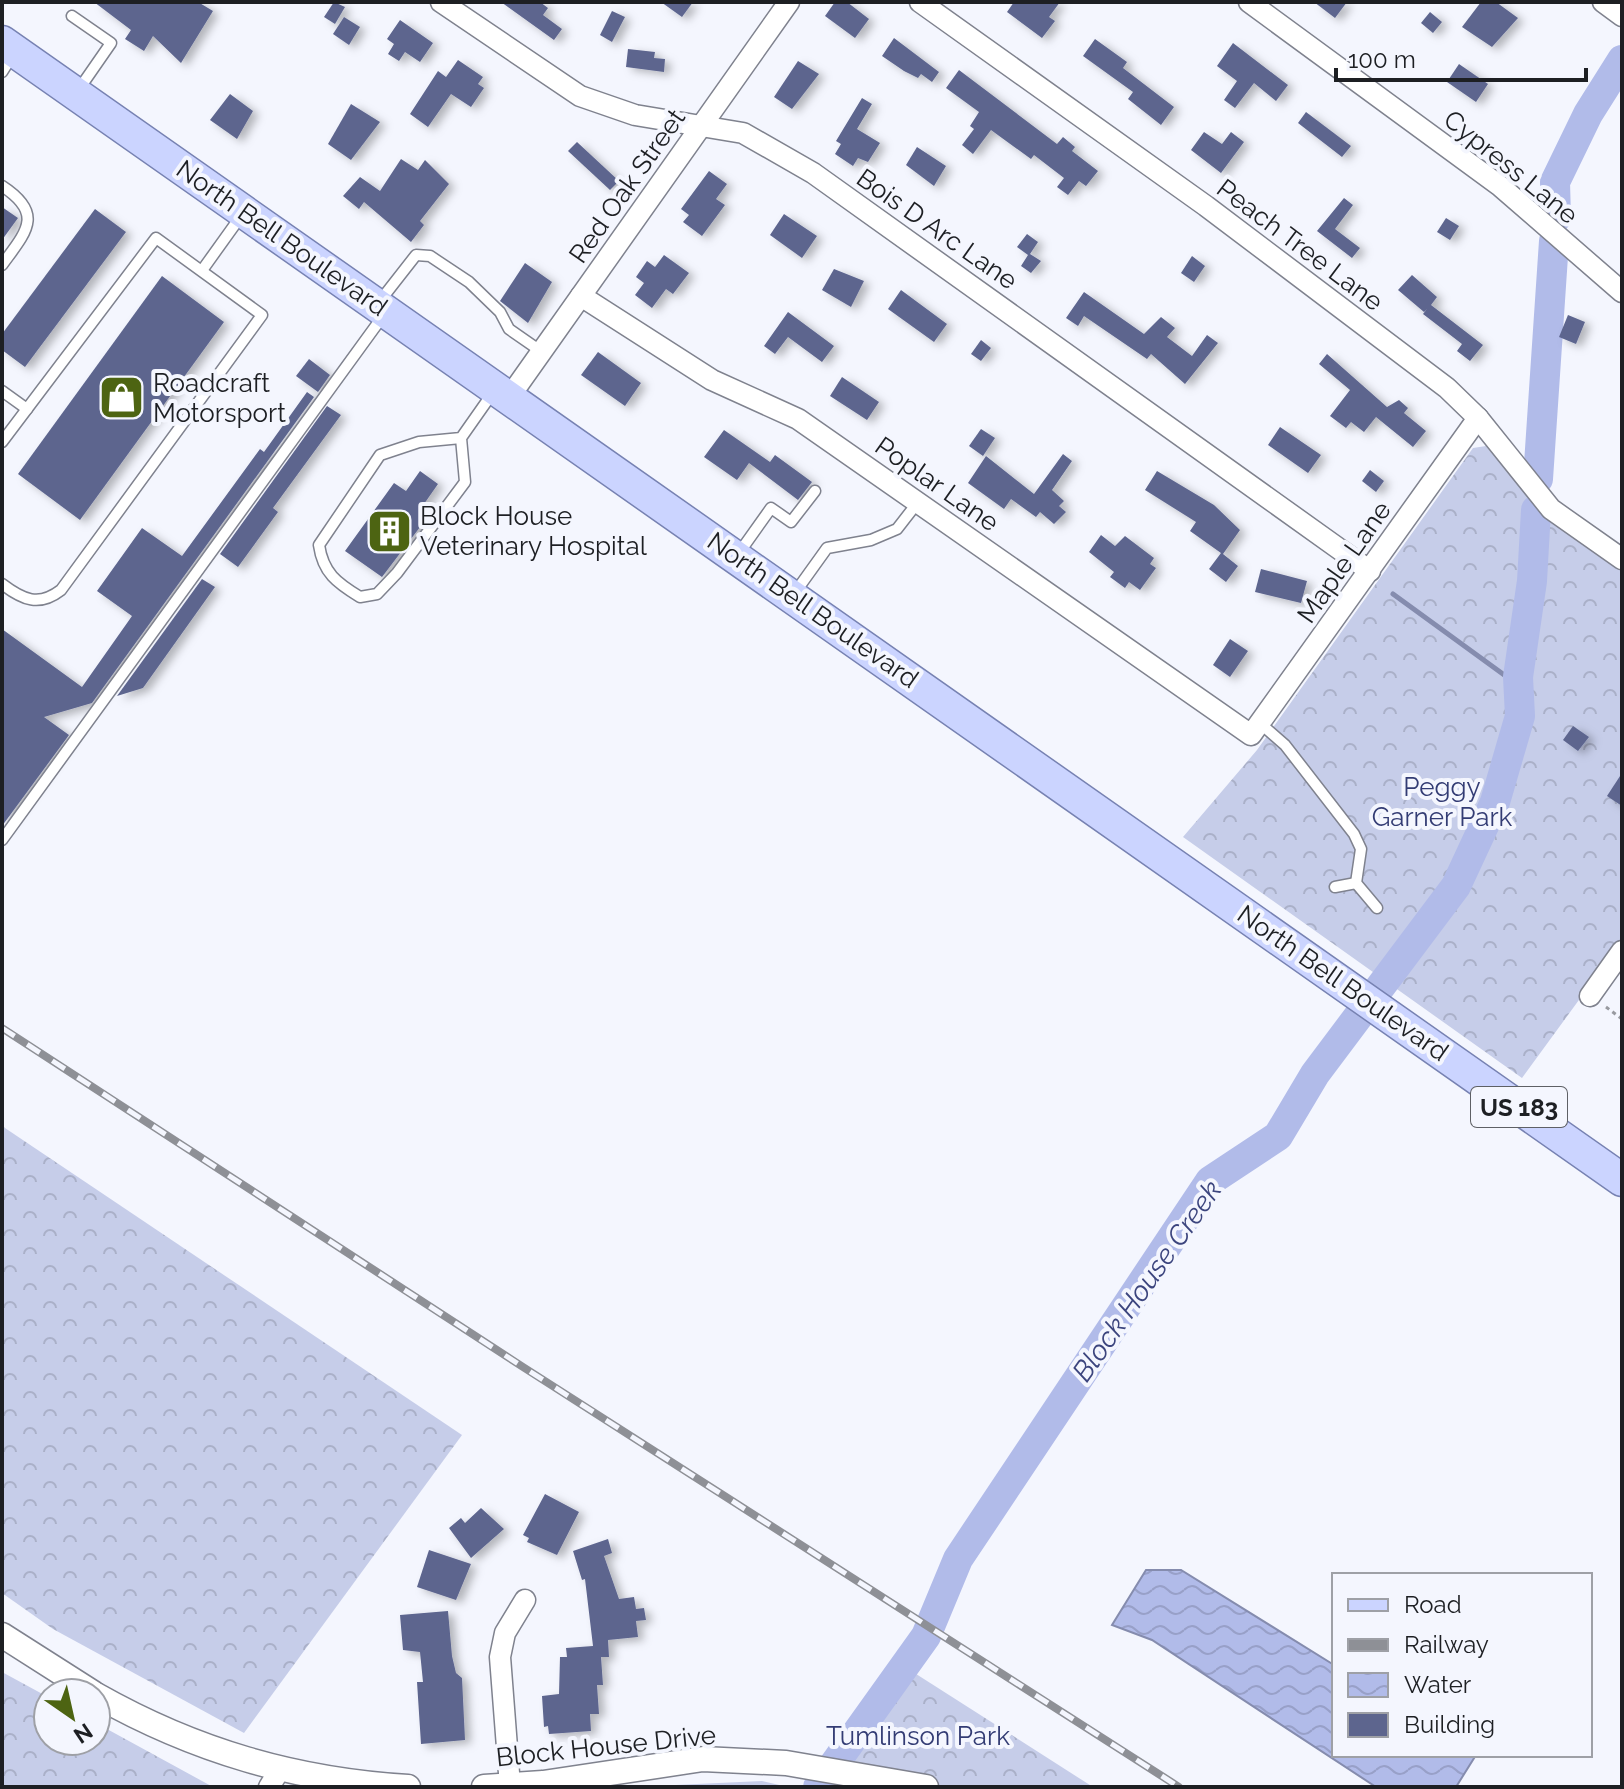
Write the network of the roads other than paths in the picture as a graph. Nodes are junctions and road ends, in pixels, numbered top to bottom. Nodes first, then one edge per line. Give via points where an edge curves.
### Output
1 (789, 2) edge
2 (920, 2) edge
3 (1249, 2) edge
4 (1603, 2) edge
5 (449, 4) edge
6 (72, 16) dead end
7 (1622, 16) edge
8 (7, 55) edge
9 (76, 94) junction
10 (702, 123) junction
11 (2, 186) edge
12 (244, 211) junction
13 (2, 265) edge
14 (203, 269) junction
15 (1622, 292) edge
16 (581, 296) junction
17 (382, 308) junction
18 (542, 352) junction
19 (2, 391) edge
20 (501, 394) junction
21 (27, 409) junction
22 (1478, 418) junction
23 (461, 438) junction
24 (2, 442) edge
25 (815, 491) dead end
26 (918, 502) junction
27 (736, 556) junction
28 (1622, 559) edge
29 (1370, 571) junction
30 (2, 584) edge
31 (792, 595) junction
32 (1256, 729) junction
33 (2, 840) edge
34 (1356, 883) junction
35 (1335, 887) dead end
36 (1377, 908) dead end
37 (1622, 951) edge
38 (1590, 996) dead end
39 (1622, 1180) edge
40 (525, 1600) dead end
41 (2, 1635) edge
42 (67, 1677) edge
43 (112, 1703) edge
44 (274, 1779) edge
45 (883, 1782) edge
46 (510, 1786) edge
47 (408, 1787) edge
48 (484, 1787) edge
49 (926, 1787) edge

1 - 10 street, Red Oak Street
2 - 22 street, Peach Tree Lane via 1206,206 1447,388
3 - 15 street, Cypress Lane via 1500,186
4 - 7 street
5 - 10 street, Bois D Arc Lane via 580,96 635,115
6 - 9 lane via 111,43
8 - 9 main road, North Bell Boulevard / US 183
9 - 12 main road, North Bell Boulevard / US 183
10 - 16 street, Red Oak Street
10 - 29 street, Bois D Arc Lane via 743,133 813,173
11 - 13 lane via 17,196 28,219 26,231
12 - 14 lane
12 - 17 main road, North Bell Boulevard / US 183
14 - 21 lane via 156,238
14 - 30 lane via 262,315 61,590 32,602
16 - 18 street, Red Oak Street
16 - 26 street, Poplar Lane via 712,380 798,419
17 - 18 lane via 416,255 430,256 469,282 500,312 509,329
17 - 20 main road, North Bell Boulevard / US 183
17 - 33 lane
18 - 20 street, Red Oak Street
19 - 21 lane
20 - 23 lane
20 - 27 main road, North Bell Boulevard / US 183
21 - 24 lane
22 - 28 street, Peach Tree Lane via 1551,509
22 - 29 street, Maple Lane
23 - 23 lane via 419,442 380,455 319,545 321,563 334,580 360,597 377,594 397,573 465,482
25 - 27 lane via 791,522 771,508
26 - 31 lane via 897,529 827,548
26 - 32 street, Poplar Lane
27 - 31 main road, North Bell Boulevard / US 183
29 - 32 street, Maple Lane
31 - 39 main road, North Bell Boulevard / US 183
32 - 34 lane via 1285,745 1354,834 1361,849
34 - 35 lane
34 - 36 lane
37 - 38 street
40 - 46 street via 505,1633 500,1657
41 - 42 street
43 - 44 street
44 - 47 street
45 - 46 street, Block House Drive via 786,1763 703,1759
45 - 49 street, Block House Drive
46 - 48 street, Block House Drive

